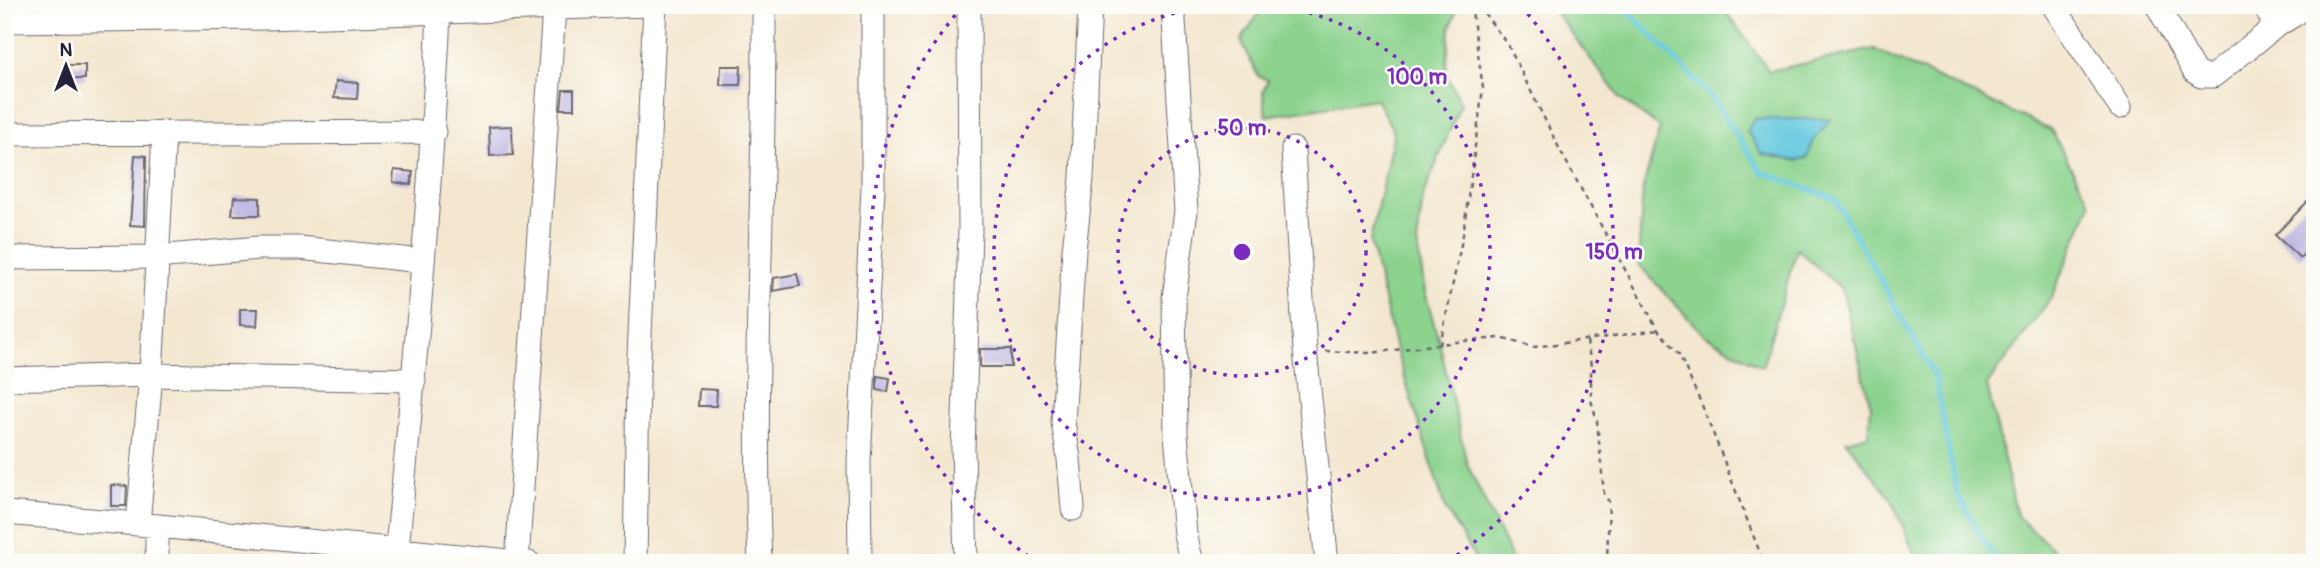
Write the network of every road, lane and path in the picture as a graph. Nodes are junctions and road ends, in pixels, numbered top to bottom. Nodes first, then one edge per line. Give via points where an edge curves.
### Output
1 (648, 5) edge
2 (655, 5) edge
3 (764, 5) edge
4 (873, 5) edge
5 (969, 5) edge
6 (1090, 5) edge
7 (1173, 5) edge
8 (1471, 5) edge
9 (1478, 5) edge
10 (2053, 5) edge
11 (2157, 5) edge
12 (2264, 5) edge
13 (2310, 5) edge
14 (554, 8) junction
15 (439, 13) junction
16 (5, 21) edge
17 (2276, 26) junction
18 (2120, 107) dead end
19 (164, 132) junction
20 (434, 132) junction
21 (5, 134) edge
22 (1293, 149) dead end
23 (156, 257) junction
24 (5, 258) edge
25 (422, 261) junction
26 (1658, 330) junction
27 (1587, 341) junction
28 (1440, 345) junction
29 (1305, 350) junction
30 (151, 375) junction
31 (5, 379) edge
32 (414, 380) junction
33 (1073, 509) dead end
34 (5, 513) edge
35 (148, 525) junction
36 (397, 548) junction
37 (517, 562) edge
38 (157, 563) edge
39 (530, 563) edge
40 (635, 563) edge
41 (760, 563) edge
42 (860, 563) edge
43 (966, 563) edge
44 (1192, 563) edge
45 (1327, 563) edge
46 (1607, 563) edge
47 (1764, 563) edge

1 - 14 street
2 - 40 street via 638,379
3 - 41 street via 756,480
4 - 42 street via 873,188 859,461
5 - 43 street via 970,230 963,449
6 - 33 street via 1063,422
7 - 44 street via 1186,211 1174,307 1176,434
8 - 28 path via 1483,88 1463,235
9 - 26 path via 1508,45
10 - 18 street
11 - 17 street via 2201,76 2213,76
12 - 17 street
13 - 17 street
14 - 15 street
14 - 37 street
15 - 16 street
15 - 20 street
19 - 20 street
19 - 21 street
19 - 23 street
20 - 25 street
22 - 29 street
23 - 24 street
23 - 25 street via 299,248
23 - 30 street
25 - 32 street
26 - 27 path
26 - 47 path via 1679,354
27 - 28 path via 1534,346 1500,338
27 - 46 path via 1591,400 1604,494 1609,502
28 - 29 path via 1371,353
29 - 45 street
30 - 31 street
30 - 32 street
30 - 35 street
32 - 36 street
34 - 35 street
35 - 36 street
35 - 38 street
36 - 37 street
37 - 39 street

